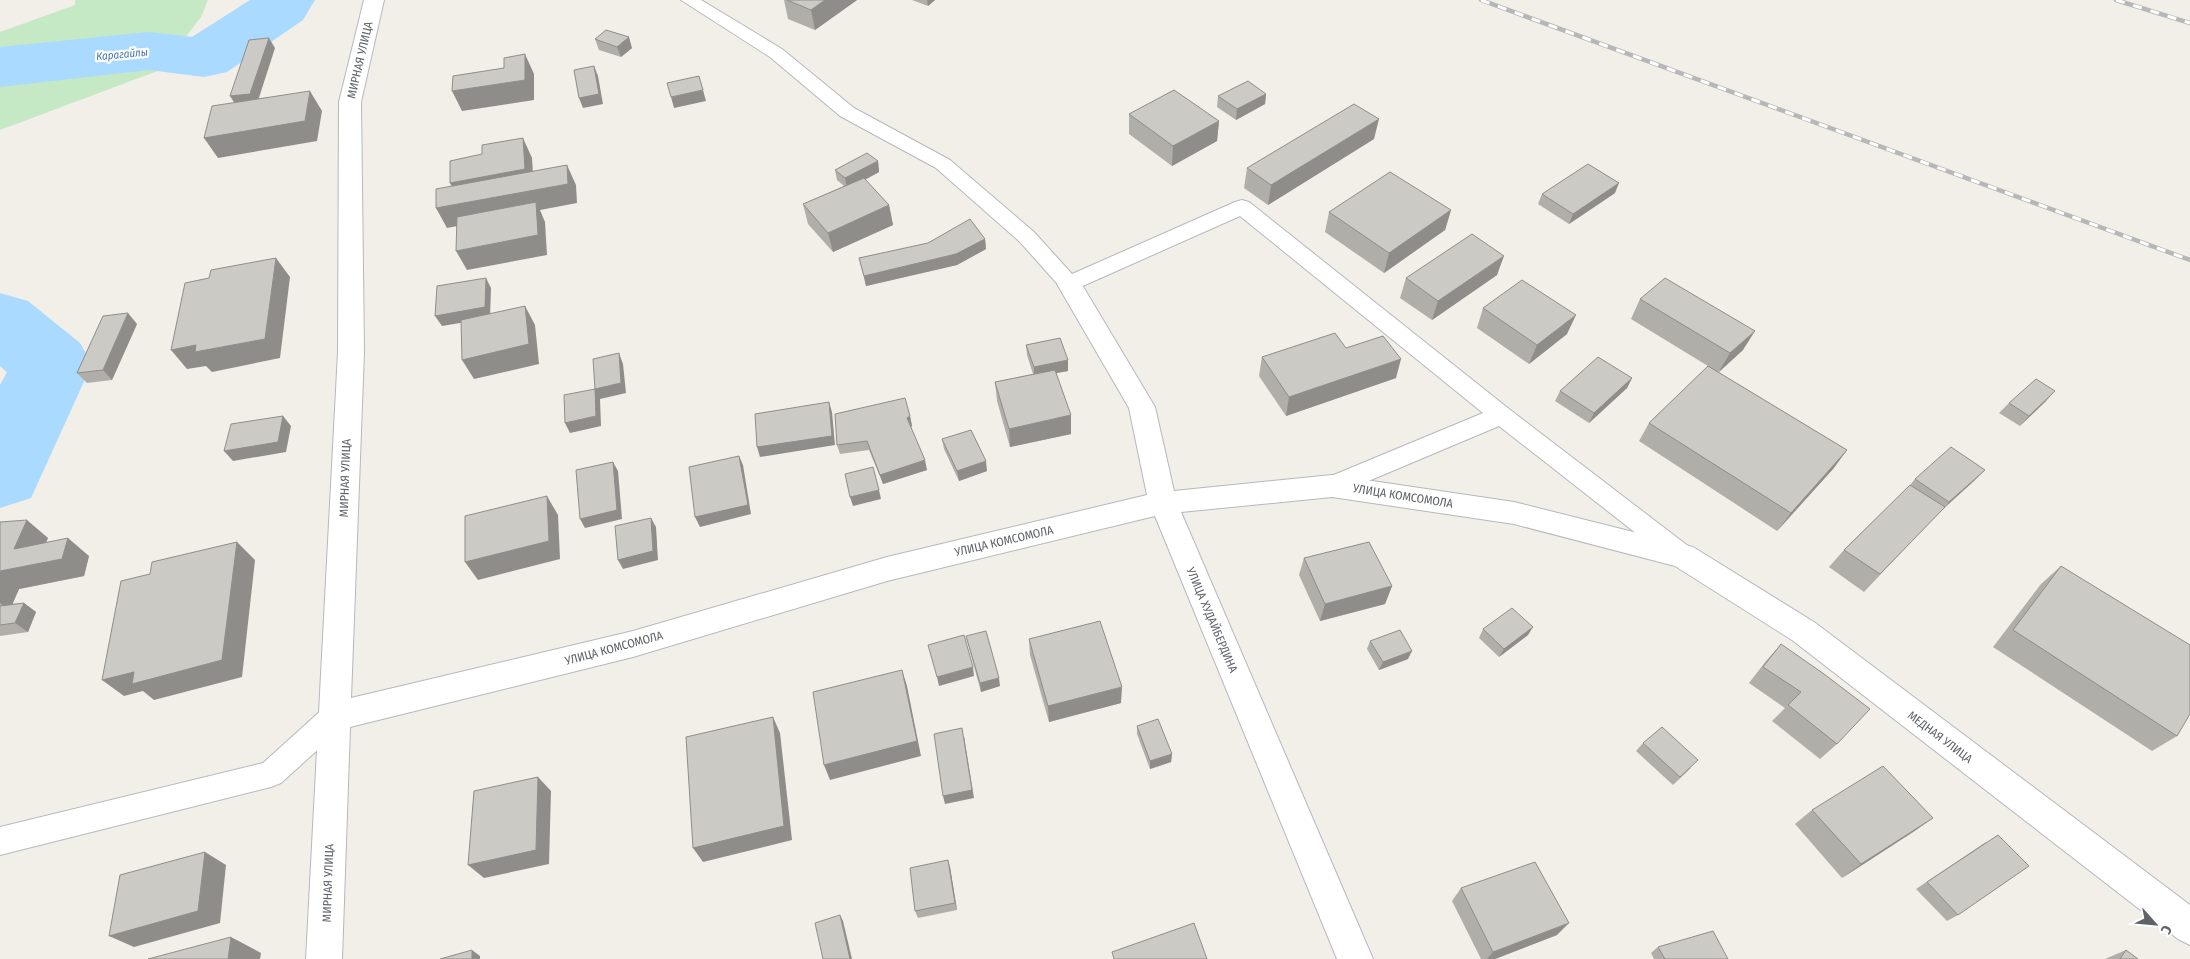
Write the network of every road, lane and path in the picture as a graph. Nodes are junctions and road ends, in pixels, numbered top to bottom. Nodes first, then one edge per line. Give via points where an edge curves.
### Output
1 (374, 0) edge
2 (689, 0) edge
3 (1069, 284) junction
4 (1501, 415) junction
5 (1332, 486) junction
6 (1163, 503) junction
7 (1683, 556) junction
8 (335, 716) junction
9 (0, 841) edge
10 (2190, 927) edge
11 (324, 959) edge
12 (1355, 959) edge

1 - 8 street, МИРНАЯ УЛИЦА via 350,102 351,352
2 - 3 lane via 776,53 847,112 943,164 1027,237
3 - 4 lane via 1242,207
3 - 6 street, УЛИЦА ХУДАЙБЕРДИНА via 1142,407
4 - 5 lane
4 - 7 lane
5 - 6 street, УЛИЦА КОМСОМОЛА
5 - 7 street, УЛИЦА КОМСОМОЛА via 1514,513
6 - 8 street, УЛИЦА КОМСОМОЛА via 887,568 633,644
6 - 12 street, УЛИЦА ХУДАЙБЕРДИНА
7 - 10 street, МЕДНАЯ УЛИЦА via 1803,631
8 - 9 lane via 271,774
8 - 11 street, МИРНАЯ УЛИЦА

